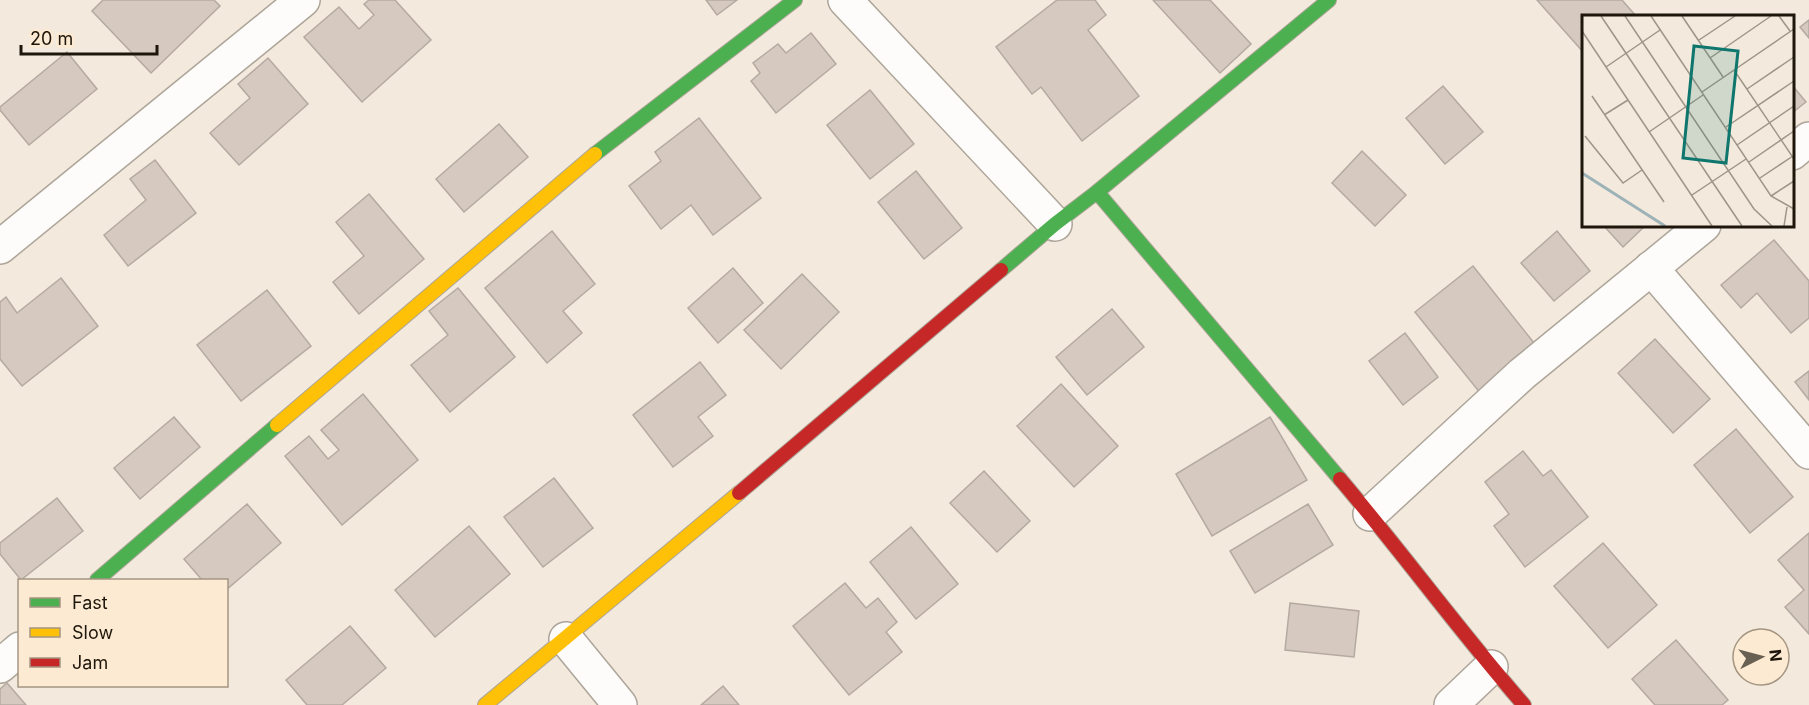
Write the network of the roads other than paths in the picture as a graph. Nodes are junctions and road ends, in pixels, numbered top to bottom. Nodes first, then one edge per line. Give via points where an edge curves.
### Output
1 (303, 0) edge
2 (795, 0) edge
3 (845, 0) edge
4 (1329, 0) edge
5 (1809, 139) edge
6 (1794, 151) edge
7 (1097, 192) junction
8 (1055, 224) junction
9 (1703, 226) edge
10 (0, 247) edge
11 (1651, 268) junction
12 (1809, 452) edge
13 (1370, 514) junction
14 (98, 579) edge
15 (566, 639) junction
16 (18, 651) edge
17 (0, 666) edge
18 (1491, 667) junction
19 (485, 705) edge
20 (620, 705) edge
21 (1451, 705) edge
22 (1524, 705) edge

1 - 10 street
2 - 14 street via 603,148
3 - 8 street
4 - 7 street
5 - 6 street
7 - 8 street
7 - 13 street
8 - 15 street
9 - 11 street
11 - 12 street
11 - 13 street via 1522,374
13 - 18 street
15 - 19 street
15 - 20 street
16 - 17 street
18 - 21 street
18 - 22 street

